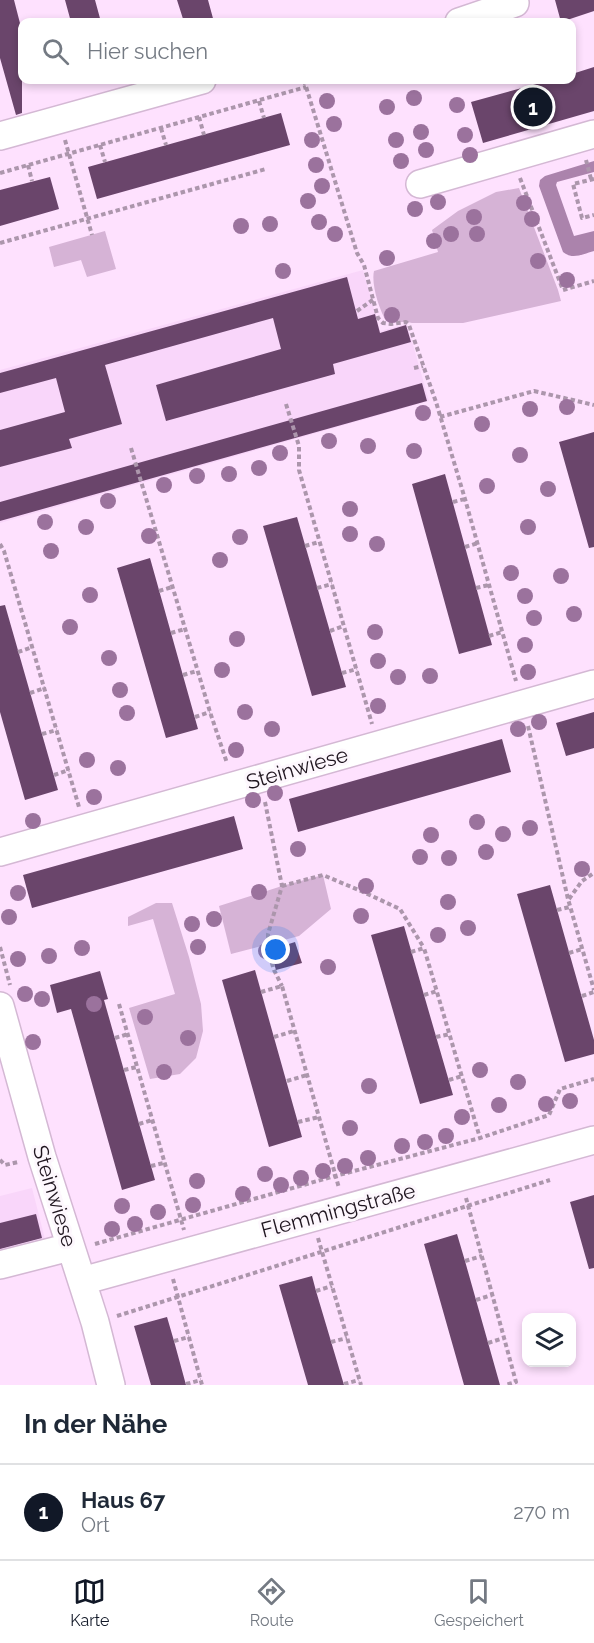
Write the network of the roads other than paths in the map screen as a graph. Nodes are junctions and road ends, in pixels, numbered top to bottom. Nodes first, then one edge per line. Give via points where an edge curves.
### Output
1 (515, 3) dead end
2 (471, 18) edge
3 (187, 84) edge
4 (594, 134) edge
5 (0, 136) edge
6 (420, 184) dead end
7 (594, 684) edge
8 (0, 852) edge
9 (6, 999) edge
10 (594, 1140) edge
11 (77, 1247) junction
12 (0, 1265) edge
13 (82, 1281) junction
14 (111, 1385) edge

1 - 2 street
3 - 5 street
4 - 6 street
7 - 8 street, Steinwiese
9 - 11 street, Steinwiese via 42,1157
10 - 13 street, Flemmingstraße
11 - 12 street
11 - 13 street, Steinwiese
13 - 14 street, Steinwiese

